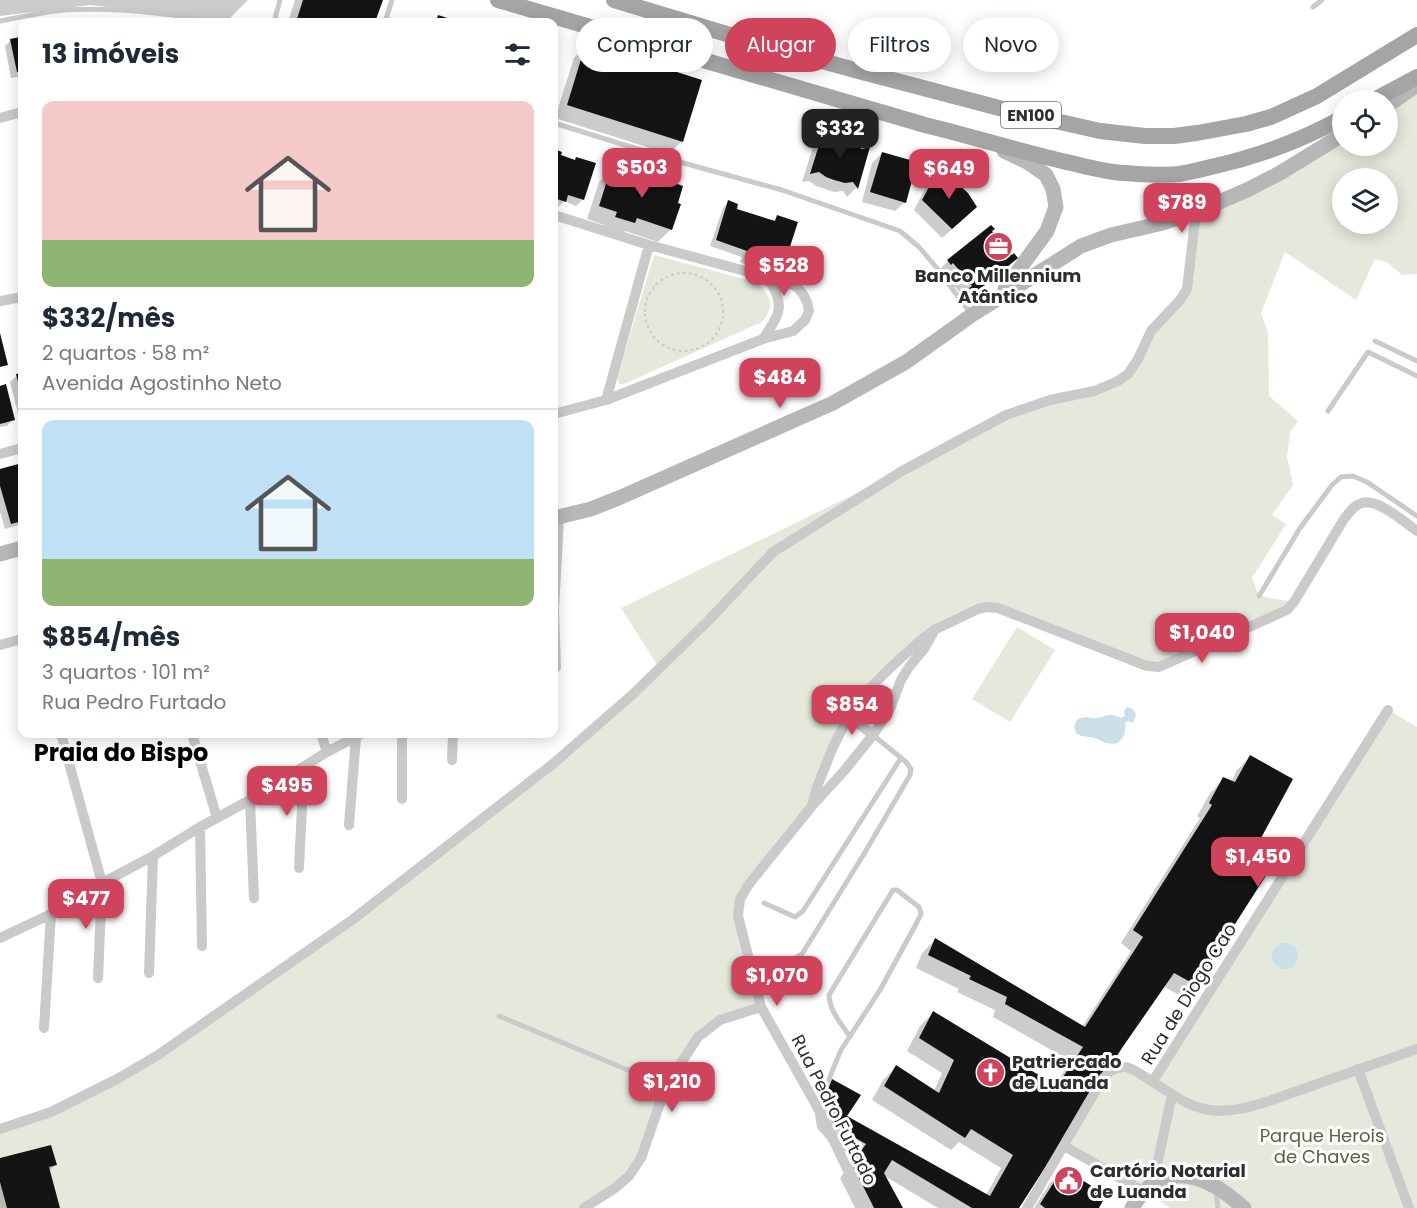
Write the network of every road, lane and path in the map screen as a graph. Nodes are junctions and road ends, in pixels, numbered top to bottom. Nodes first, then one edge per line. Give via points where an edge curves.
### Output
1 (280, 0) edge
2 (392, 0) edge
3 (498, 0) edge
4 (614, 0) edge
5 (1322, 0) edge
6 (1312, 7) dead end
7 (193, 18) edge
8 (275, 18) edge
9 (386, 18) edge
10 (0, 21) edge
11 (1417, 34) edge
12 (1417, 77) edge
13 (1417, 85) edge
14 (1393, 90) edge
15 (1398, 98) edge
16 (18, 113) edge
17 (0, 118) edge
18 (1332, 123) edge
19 (558, 124) edge
20 (1332, 141) edge
21 (991, 144) junction
22 (1196, 212) junction
23 (558, 216) edge
24 (650, 244) junction
25 (768, 278) junction
26 (653, 289) joint
27 (1001, 296) junction
28 (18, 298) edge
29 (0, 301) edge
30 (972, 315) junction
31 (763, 339) junction
32 (1375, 340) dead end
33 (1417, 361) edge
34 (1417, 376) edge
35 (606, 400) junction
36 (1328, 411) dead end
37 (558, 413) edge
38 (18, 449) edge
39 (0, 454) edge
40 (1417, 516) edge
41 (558, 517) edge
42 (1417, 531) edge
43 (18, 549) edge
44 (0, 554) edge
45 (1259, 596) dead end
46 (934, 630) junction
47 (18, 640) edge
48 (0, 645) edge
49 (872, 686) junction
50 (895, 696) junction
51 (1388, 710) dead end
52 (849, 716) junction
53 (873, 735) junction
54 (62, 738) edge
55 (193, 738) edge
56 (322, 738) edge
57 (353, 738) edge
58 (358, 738) edge
59 (402, 738) edge
60 (453, 738) edge
61 (327, 752) junction
62 (901, 758) junction
63 (452, 760) dead end
64 (304, 767) junction
65 (402, 799) dead end
66 (250, 800) junction
67 (812, 806) junction
68 (217, 818) junction
69 (349, 825) dead end
70 (200, 827) junction
71 (153, 856) junction
72 (299, 868) dead end
73 (102, 883) junction
74 (254, 898) dead end
75 (764, 903) dead end
76 (51, 914) junction
77 (0, 938) edge
78 (202, 946) dead end
79 (149, 973) dead end
80 (98, 978) dead end
81 (754, 982) junction
82 (761, 1007) junction
83 (499, 1016) dead end
84 (44, 1028) dead end
85 (850, 1037) junction
86 (1417, 1048) edge
87 (1359, 1069) junction
88 (1153, 1082) junction
89 (666, 1086) junction
90 (1172, 1095) junction
91 (819, 1110) junction
92 (0, 1128) edge
93 (1064, 1146) junction
94 (1215, 1186) junction
95 (1148, 1187) junction
96 (584, 1208) edge
97 (866, 1208) edge
98 (1027, 1208) edge
99 (1132, 1208) edge
100 (1218, 1208) edge
101 (1244, 1208) edge
102 (1409, 1208) edge

1 - 8 lane
2 - 9 lane
3 - 21 main road, EN100
4 - 11 main road, EN100 via 935,92 1076,126 1145,136 1197,133 1271,117 1317,96
5 - 6 lane
7 - 10 lane via 116,9 63,10
12 - 14 main road
13 - 15 street
16 - 17 street
18 - 21 main road, EN100 via 1242,160 1179,174 1104,171
19 - 30 lane via 783,190 900,231 919,247
20 - 22 street via 1247,190
21 - 27 street via 1046,175 1056,207 1047,231
22 - 27 street via 1081,246
22 - 92 street via 1187,289 1150,331 1128,374 1094,391 1006,415 902,471 773,552 623,703 554,763 352,920 158,1055 51,1112
23 - 24 street
24 - 25 street
24 - 35 street
25 - 31 street via 777,293 779,311
25 - 31 street via 797,287 809,311 794,331
26 - 26 path via 675,274 688,273 707,280 720,296 723,309 716,334 707,344 694,349 668,347 657,339 647,321 647,301
27 - 30 street
28 - 29 street
30 - 41 street via 906,362 833,403 621,497
31 - 35 street
32 - 33 lane
34 - 36 lane via 1368,352
35 - 37 street
38 - 39 street
40 - 45 lane via 1367,482 1353,476 1341,477 1300,528
42 - 46 street, Rua Pedro Furtado via 1382,507 1360,503 1344,519 1287,610 1159,667 1147,666 998,608 978,609
43 - 44 street
46 - 49 street, Rua Pedro Furtado
46 - 50 street, Rua Pedro Furtado
47 - 48 street
49 - 50 street
49 - 52 street, Rua Pedro Furtado
50 - 53 street, Rua Pedro Furtado
51 - 88 street, Rua de Diogo Cao
52 - 53 street
52 - 67 street, Rua Pedro Furtado via 825,765
53 - 62 lane
53 - 67 street, Rua Pedro Furtado
54 - 73 street
55 - 68 street
56 - 61 street
57 - 61 street
58 - 69 street
59 - 65 street
60 - 63 street
61 - 64 street
62 - 75 lane via 803,911 795,917
62 - 81 lane via 911,769 910,775 802,954
64 - 66 street
64 - 72 street
66 - 68 street
66 - 74 street
67 - 81 street, Rua Pedro Furtado via 740,899 738,916
68 - 70 street
70 - 71 street
70 - 78 street
71 - 73 street
71 - 79 street
73 - 76 street
73 - 80 street
76 - 77 street
76 - 84 street
81 - 82 street, Rua Pedro Furtado
82 - 89 street via 720,1020 698,1037
82 - 91 street, Rua Pedro Furtado
83 - 89 lane
85 - 85 lane via 835,1016 829,995 893,890 897,890 919,907 921,914
85 - 91 lane via 834,1066
86 - 87 street
87 - 90 street via 1259,1104 1226,1111 1208,1110
87 - 102 street
88 - 90 street
88 - 93 street via 1130,1068 1111,1070
89 - 96 street via 641,1158 629,1176
90 - 95 street
91 - 97 street, Rua Pedro Furtado
93 - 95 street
93 - 98 street
94 - 95 street via 1182,1174
94 - 100 lane
94 - 101 street
95 - 99 street

